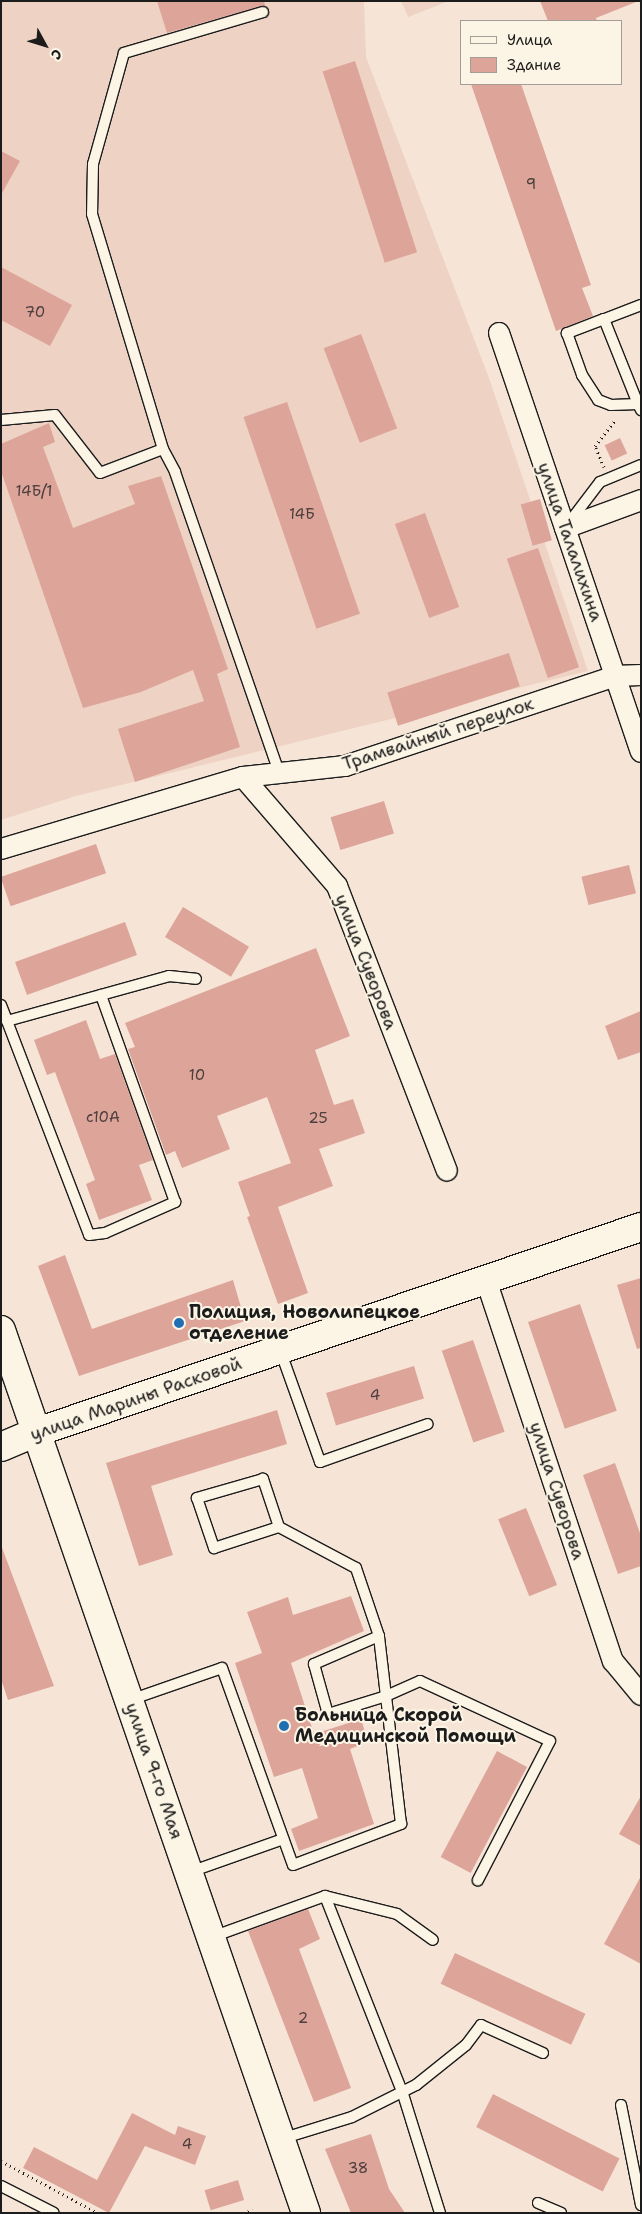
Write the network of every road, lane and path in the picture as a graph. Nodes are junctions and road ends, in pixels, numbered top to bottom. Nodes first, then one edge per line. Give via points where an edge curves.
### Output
1 (263, 12) dead end
2 (641, 306) edge
3 (604, 319) junction
4 (499, 333) dead end
5 (626, 405) junction
6 (640, 405) edge
7 (1, 420) edge
8 (163, 449) junction
9 (641, 465) edge
10 (600, 482) junction
11 (641, 500) edge
12 (565, 528) junction
13 (641, 675) edge
14 (615, 676) junction
15 (641, 752) edge
16 (279, 773) junction
17 (243, 777) junction
18 (1, 849) edge
19 (196, 979) dead end
20 (100, 995) junction
21 (1, 1005) edge
22 (7, 1021) junction
23 (447, 1172) dead end
24 (641, 1227) edge
25 (486, 1280) junction
26 (1, 1330) edge
27 (280, 1350) junction
28 (428, 1424) dead end
29 (37, 1432) junction
30 (1, 1447) edge
31 (280, 1527) junction
32 (380, 1636) junction
33 (641, 1695) edge
34 (386, 1696) junction
35 (130, 1701) junction
36 (283, 1839) junction
37 (189, 1873) junction
38 (478, 1880) dead end
39 (325, 1896) junction
40 (211, 1938) junction
41 (434, 1940) dead end
42 (543, 2053) dead end
43 (402, 2091) junction
44 (621, 2105) dead end
45 (280, 2139) junction
46 (1, 2161) edge
47 (1, 2186) edge
48 (538, 2203) dead end
49 (641, 2205) edge
50 (253, 2210) dead end
51 (54, 2213) edge
52 (98, 2213) edge
53 (243, 2213) edge
54 (306, 2213) edge
55 (440, 2213) edge
56 (561, 2213) edge

1 - 8 lane via 124,53 93,164 92,214
2 - 3 lane
3 - 5 lane via 567,333 590,390 598,400
3 - 6 lane
4 - 12 street, улица Талалихина
5 - 6 lane
5 - 10 path via 595,446 604,466
7 - 8 lane via 55,415 100,473
8 - 16 lane via 175,472
9 - 10 lane
10 - 12 lane
11 - 12 street
12 - 14 street, улица Талалихина
13 - 14 street, Трамвайный переулок
14 - 15 street, улица Талалихина
14 - 16 street, Трамвайный переулок via 345,766
16 - 17 street, Трамвайный переулок
17 - 18 street, Трамвайный переулок
17 - 23 street, улица Суворова via 337,886
19 - 20 lane via 169,976
20 - 22 lane
20 - 22 lane via 175,1202 105,1233 89,1236
21 - 22 lane
24 - 25 main road, улица Марины Расковой
25 - 27 main road, улица Марины Расковой
25 - 33 street, улица Суворова via 613,1661
26 - 29 main road, улица 9-го Мая
27 - 28 lane via 320,1462
27 - 29 main road, улица Марины Расковой
29 - 30 main road, улица Марины Расковой
29 - 35 main road, улица 9-го Мая
31 - 31 lane via 263,1479 197,1498 214,1548
31 - 32 lane via 356,1568
32 - 34 lane
32 - 34 lane via 314,1664 328,1714
34 - 36 lane via 401,1824 293,1865
34 - 38 lane via 420,1682 550,1741
35 - 36 lane via 222,1668
35 - 37 main road, улица 9-го Мая
36 - 37 lane
37 - 40 main road, улица 9-го Мая
39 - 40 lane
39 - 41 lane via 398,1914
39 - 43 lane
40 - 45 main road, улица 9-го Мая
42 - 43 lane via 481,2025 466,2045 416,2085
43 - 45 lane via 352,2117
43 - 55 lane
44 - 49 lane
45 - 54 main road, улица 9-го Мая
46 - 52 path
47 - 51 lane
48 - 56 lane
50 - 53 path

